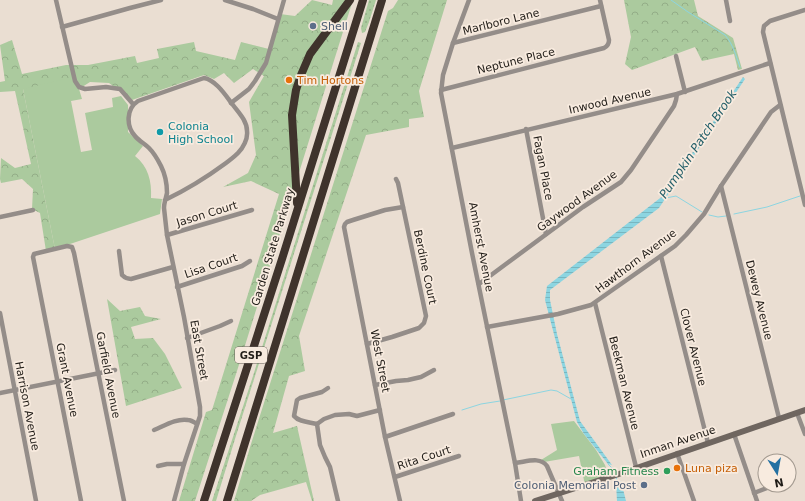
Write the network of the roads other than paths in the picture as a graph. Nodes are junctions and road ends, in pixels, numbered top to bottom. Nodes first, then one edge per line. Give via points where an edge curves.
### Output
1 (56, 0) edge
2 (161, 0) edge
3 (225, 0) edge
4 (284, 0) edge
5 (350, 0) edge
6 (363, 0) edge
7 (382, 0) edge
8 (469, 0) edge
9 (600, 0) edge
10 (726, 0) edge
11 (601, 6) junction
12 (805, 10) edge
13 (278, 19) junction
14 (730, 22) dead end
15 (62, 27) junction
16 (453, 43) junction
17 (676, 56) dead end
18 (770, 63) junction
19 (441, 90) junction
20 (685, 92) junction
21 (677, 94) junction
22 (231, 102) junction
23 (133, 104) junction
24 (780, 105) junction
25 (526, 129) junction
26 (452, 148) junction
27 (396, 179) dead end
28 (721, 186) junction
29 (165, 200) junction
30 (805, 205) edge
31 (403, 207) junction
32 (297, 208) junction
33 (33, 210) dead end
34 (252, 210) dead end
35 (0, 217) edge
36 (546, 234) junction
37 (167, 235) junction
38 (119, 251) dead end
39 (661, 256) junction
40 (250, 261) dead end
41 (34, 263) joint
42 (173, 267) junction
43 (479, 284) junction
44 (177, 287) junction
45 (594, 303) junction
46 (0, 313) edge
47 (231, 320) dead end
48 (487, 327) junction
49 (187, 338) junction
50 (367, 344) junction
51 (115, 370) dead end
52 (434, 370) dead end
53 (98, 373) junction
54 (58, 381) junction
55 (375, 385) junction
56 (328, 388) dead end
57 (15, 390) junction
58 (0, 393) edge
59 (380, 410) junction
60 (805, 410) edge
61 (797, 413) junction
62 (453, 414) dead end
63 (779, 418) junction
64 (197, 424) junction
65 (317, 424) junction
66 (154, 430) dead end
67 (734, 434) junction
68 (805, 434) edge
69 (385, 437) junction
70 (708, 443) junction
71 (677, 453) junction
72 (459, 456) dead end
73 (184, 464) junction
74 (515, 464) junction
75 (158, 466) dead end
76 (636, 467) junction
77 (395, 477) junction
78 (757, 492) edge
79 (559, 493) junction
80 (754, 493) junction
81 (36, 501) edge
82 (82, 501) edge
83 (124, 501) edge
84 (174, 501) edge
85 (204, 501) edge
86 (227, 501) edge
87 (338, 501) edge
88 (400, 501) edge
89 (521, 501) edge
90 (535, 501) edge
91 (562, 501) edge
92 (694, 501) edge
93 (757, 501) edge

1 - 15 street
2 - 15 street
3 - 13 street
4 - 13 street
5 - 32 highway via 310,54 296,90 292,115
6 - 32 highway, Garden State Parkway / GSP
7 - 86 highway, GSP
8 - 16 street, Amherst Avenue
9 - 11 street
10 - 14 street
11 - 16 street, Marlboro Lane
11 - 19 street, Neptune Place via 609,40 607,47
12 - 18 street via 770,21 764,26 763,36
13 - 22 street via 266,63 248,89
15 - 23 street via 75,81 79,87 85,89 106,86 120,90
16 - 19 street, Amherst Avenue
17 - 20 street
18 - 20 street, Inwood Avenue
18 - 24 street
19 - 26 street, Amherst Avenue
20 - 21 street, Inwood Avenue
21 - 25 street, Inwood Avenue
21 - 36 street, Gaywood Avenue via 674,106 625,177
22 - 23 street via 214,82 204,78
22 - 29 street via 246,123 248,132 243,146 216,171
23 - 29 street, East Street via 128,123 135,136 151,150 161,165 167,194
24 - 28 street, Hawthorn Avenue via 771,112
24 - 30 street
25 - 26 street, Inwood Avenue
25 - 36 street, Fagan Place
26 - 43 street, Amherst Avenue
27 - 31 street, Berdine Court
28 - 39 street, Hawthorn Avenue via 695,226
28 - 63 street, Dewey Avenue
29 - 37 street, East Street
31 - 50 street, Berdine Court via 426,316 424,324 419,328
31 - 50 street, West Street via 385,210 345,224 344,231
32 - 85 highway, Garden State Parkway / GSP
33 - 35 street
34 - 37 street, Jason Court
36 - 43 street, Gaywood Avenue
37 - 42 street, East Street
38 - 42 street via 122,275 128,279
39 - 45 street, Hawthorn Avenue
39 - 70 street, Clover Avenue
40 - 44 street, Lisa Court via 242,266
41 - 53 street, Garfield Avenue via 34,254 72,247
41 - 54 street, Grant Avenue
42 - 44 street, East Street
43 - 48 street, Amherst Avenue
44 - 49 street, East Street
45 - 48 street, Hawthorn Avenue via 558,314
45 - 76 street, Beekman Avenue
46 - 57 street, Harrison Avenue
47 - 49 street
48 - 74 street, Amherst Avenue
49 - 64 street, East Street via 200,407
50 - 55 street, West Street
51 - 53 street
52 - 55 street via 421,377
53 - 54 street
53 - 83 street, Garfield Avenue
54 - 57 street
54 - 82 street, Grant Avenue
55 - 59 street, West Street
56 - 65 street via 297,400 294,416 296,419
57 - 58 street
57 - 81 street, Harrison Avenue
59 - 65 street via 357,416 335,415
59 - 69 street, West Street
60 - 61 main road, Inman Avenue
61 - 63 main road, Inman Avenue
61 - 68 street
62 - 69 street
63 - 67 main road, Inman Avenue
64 - 66 street via 191,420 182,420
64 - 73 street, East Street
65 - 87 street via 320,445 330,467
67 - 70 main road, Inman Avenue
67 - 80 street
69 - 77 street, West Street
70 - 71 main road, Inman Avenue
71 - 76 main road, Inman Avenue
71 - 92 street
72 - 77 street, Rita Court
73 - 75 street
73 - 84 street, East Street
74 - 79 street via 535,460 544,462
74 - 89 street, Amherst Avenue
76 - 79 main road, Inman Avenue
77 - 88 street, West Street
78 - 80 street
79 - 90 main road, Inman Avenue
79 - 91 street
80 - 93 street

